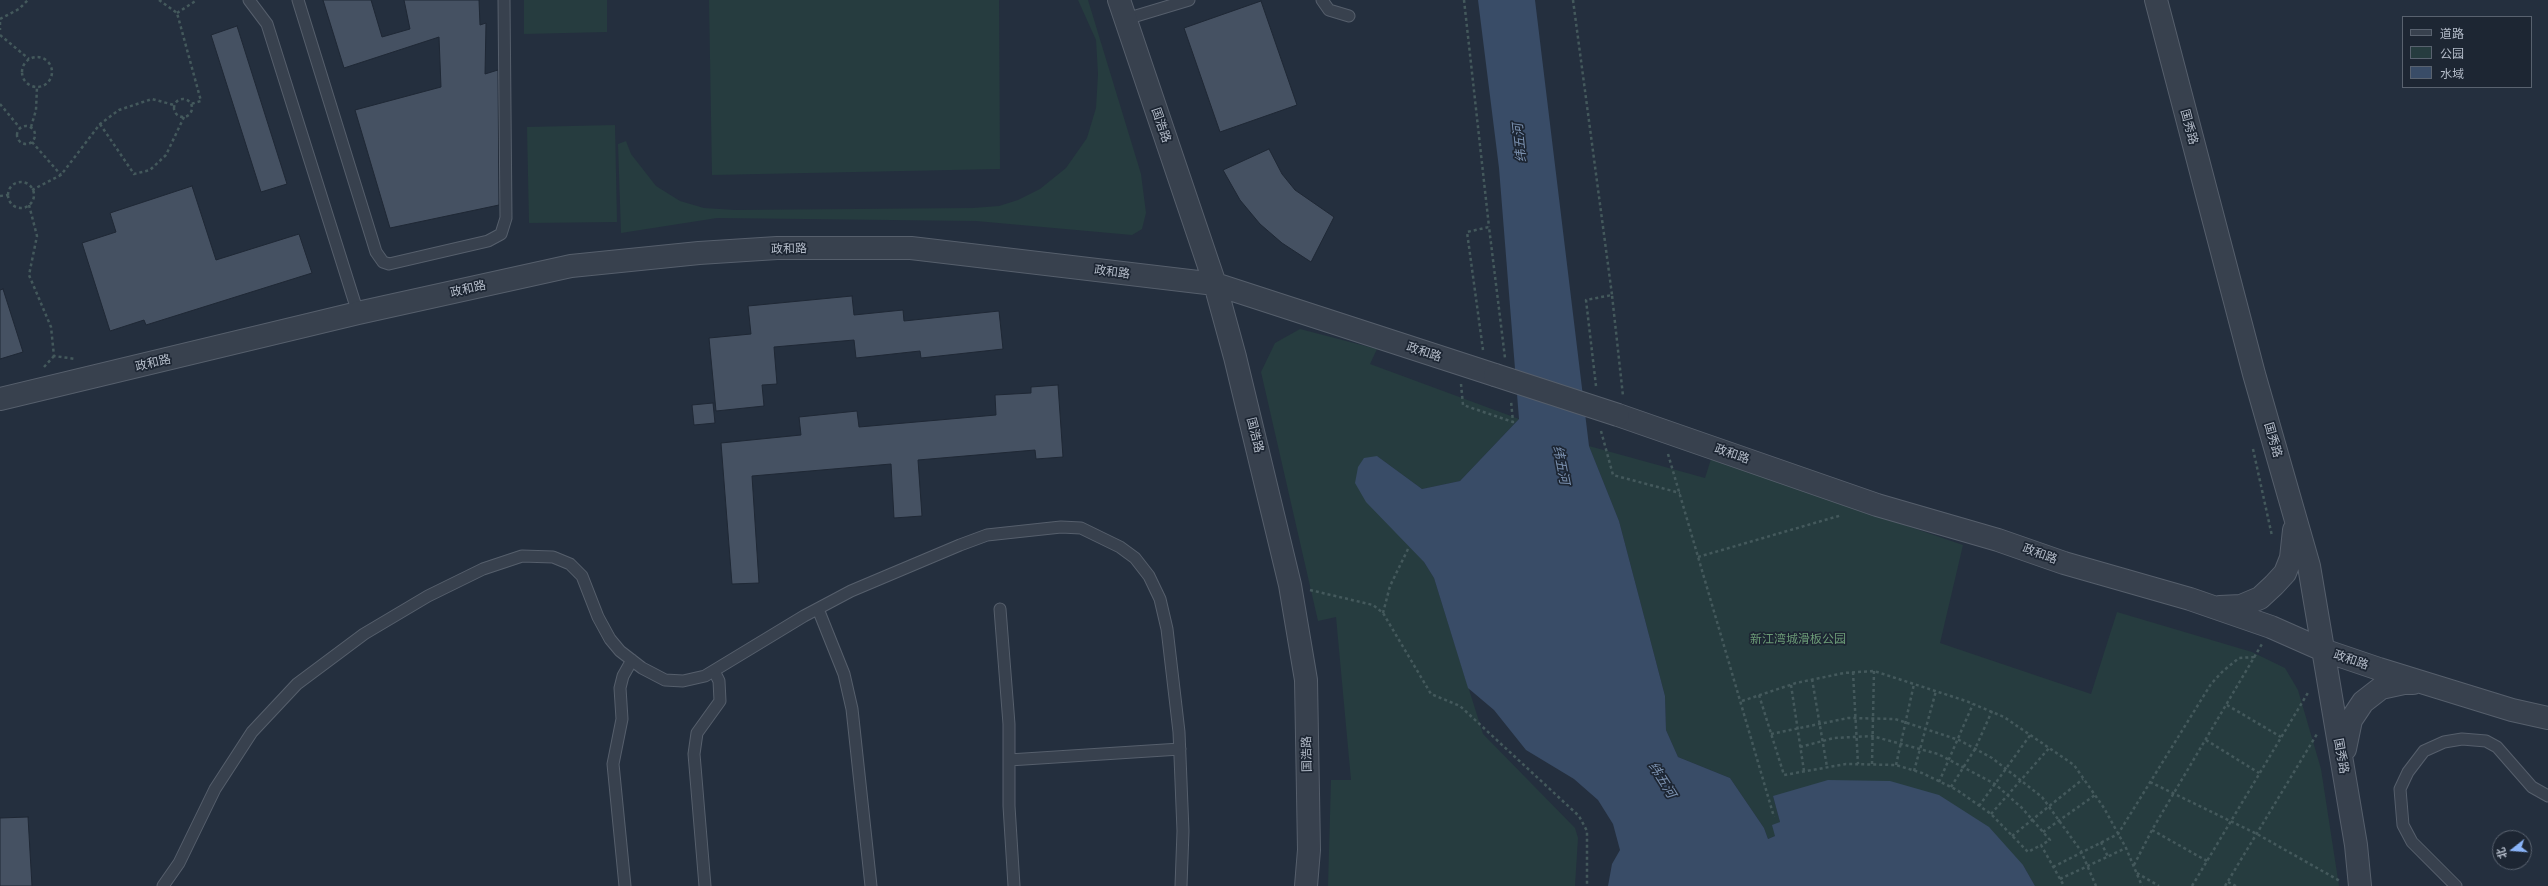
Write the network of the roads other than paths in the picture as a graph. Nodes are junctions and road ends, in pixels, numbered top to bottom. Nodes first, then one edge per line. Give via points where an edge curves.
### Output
1 (249, 0) edge
2 (298, 0) edge
3 (504, 0) edge
4 (1189, 0) edge
5 (1322, 0) edge
6 (2156, 0) edge
7 (1122, 10) edge
8 (1349, 16) dead end
9 (1215, 284) junction
10 (358, 314) junction
11 (0, 399) edge
12 (2295, 519) junction
13 (2190, 599) junction
14 (818, 609) junction
15 (1000, 609) dead end
16 (2324, 657) junction
17 (632, 660) junction
18 (714, 671) junction
19 (2423, 684) junction
20 (2548, 718) edge
21 (1180, 749) junction
22 (1009, 760) junction
23 (2344, 770) junction
24 (2548, 796) edge
25 (2351, 884) edge
26 (162, 886) edge
27 (624, 886) edge
28 (705, 886) edge
29 (871, 886) edge
30 (1014, 886) edge
31 (1181, 886) edge
32 (1306, 886) edge
33 (2456, 886) edge

1 - 10 lane via 267,24
2 - 3 lane via 376,252 383,262 389,264 488,241 501,234 506,218
4 - 7 lane
5 - 8 lane via 1329,10
6 - 12 street, 国秀路 via 2254,374
7 - 9 street, 国浩路
9 - 10 street, 政和路 via 911,248 777,248 571,266
9 - 13 street, 政和路, bridge via 1459,364 1496,369 1621,416 1877,505
9 - 32 street, 国浩路 via 1290,585 1306,680 1309,850
10 - 11 street, 政和路
12 - 13 street, 政和路 via 2291,558 2285,573 2260,598 2241,606 2218,607
12 - 16 street, 国秀路 via 2308,566
13 - 16 street, 政和路 via 2271,627
14 - 18 lane
14 - 21 lane via 852,591 987,536 1061,527 1081,528 1097,534 1135,558 1149,576 1160,599 1167,630
14 - 29 lane via 844,674 852,708
15 - 22 lane via 1009,724
16 - 19 street, 政和路
16 - 23 street, 国秀路
17 - 18 lane via 665,680 683,681
17 - 26 lane via 610,638 598,617 582,576 570,564 553,557 522,556 483,569 428,596 364,634 297,684 252,732 215,789 179,863
17 - 27 lane via 620,688 622,719 613,764
18 - 28 lane via 719,681 720,701 697,733 694,754
19 - 20 street, 政和路
19 - 23 street, 政和路 via 2392,685 2371,694 2363,702 2351,720 2346,738
21 - 22 lane
21 - 31 lane via 1183,831
22 - 30 lane
23 - 25 street, 国秀路 via 2356,844
24 - 33 lane via 2532,787 2497,747 2486,741 2462,739 2444,742 2424,751 2400,789 2403,825 2412,842

